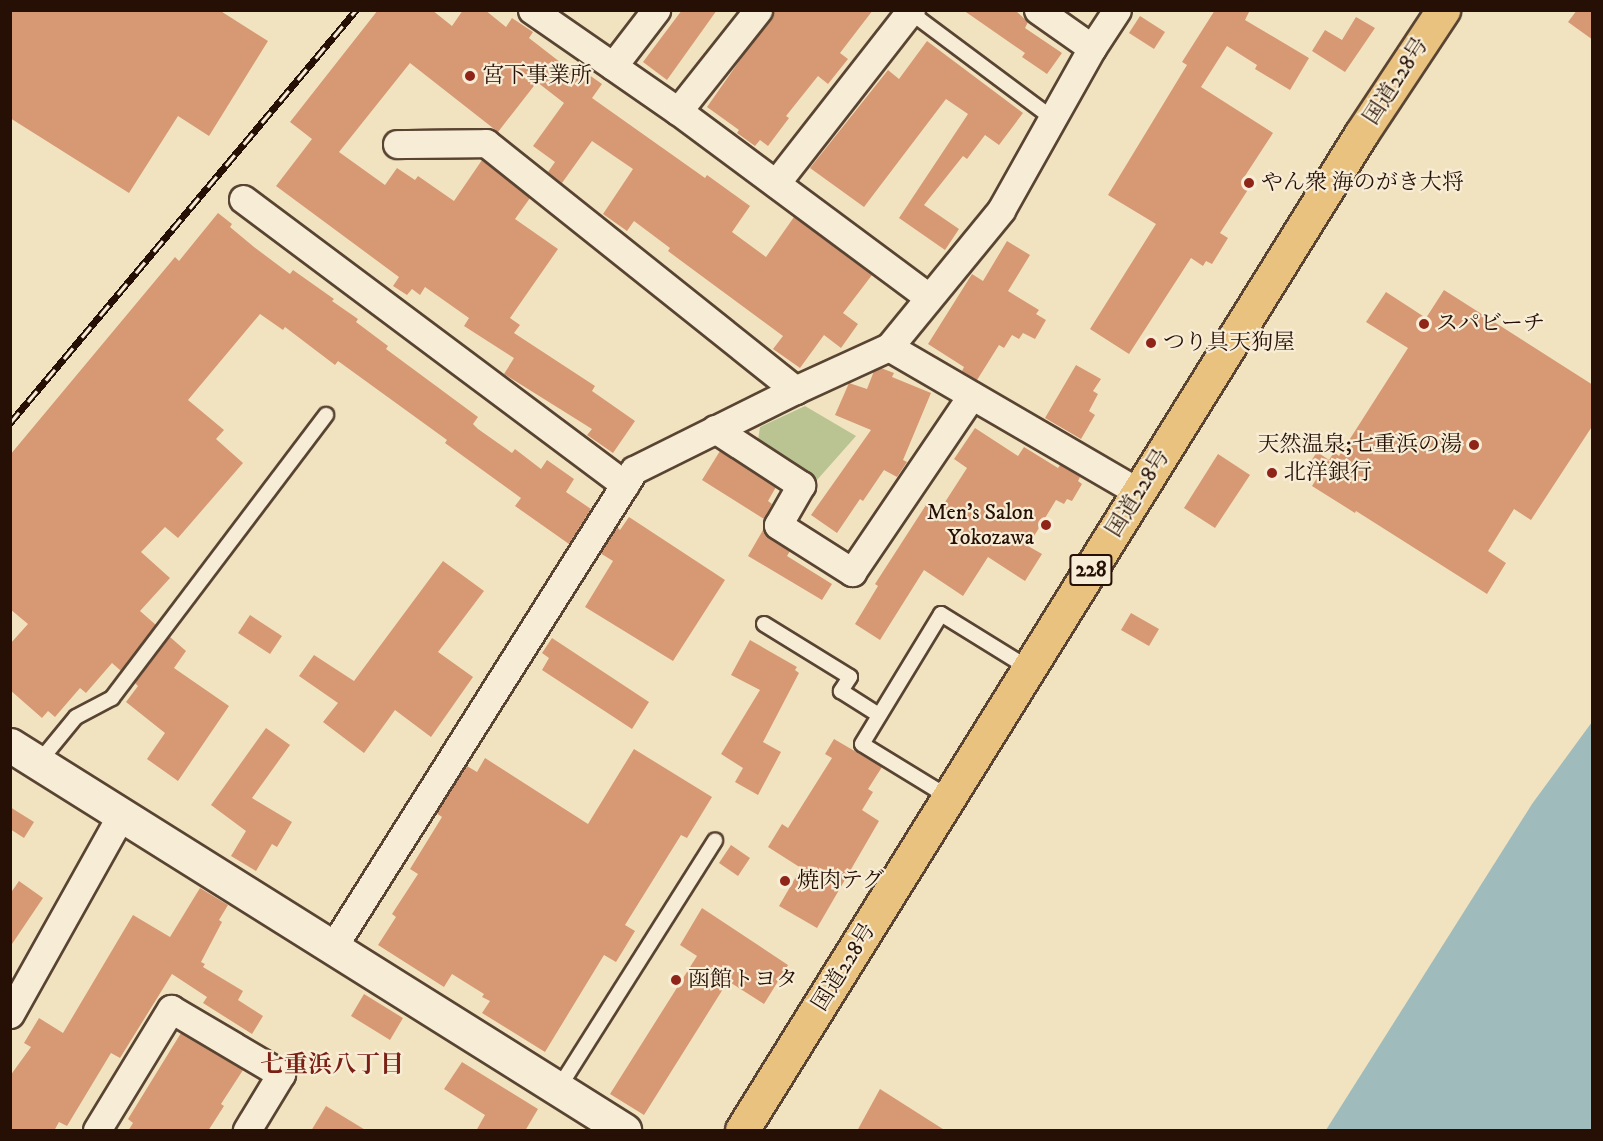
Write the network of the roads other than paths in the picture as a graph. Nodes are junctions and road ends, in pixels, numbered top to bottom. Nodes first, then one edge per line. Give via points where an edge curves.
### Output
1 (532, 10) edge
2 (656, 10) edge
3 (759, 10) edge
4 (1038, 10) edge
5 (1117, 10) edge
6 (1443, 10) edge
7 (911, 11) edge
8 (1092, 48) junction
9 (613, 66) junction
10 (678, 111) junction
11 (1052, 118) junction
12 (397, 144) dead end
13 (776, 183) junction
14 (243, 199) dead end
15 (928, 297) junction
16 (889, 347) junction
17 (795, 390) junction
18 (971, 396) junction
19 (326, 415) dead end
20 (715, 429) junction
21 (625, 485) junction
22 (1138, 492) junction
23 (764, 624) dead end
24 (1030, 669) junction
25 (879, 715) junction
26 (10, 745) edge
27 (39, 762) junction
28 (950, 798) junction
29 (122, 814) junction
30 (715, 841) dead end
31 (333, 947) junction
32 (10, 1014) edge
33 (558, 1089) junction
34 (750, 1128) edge
35 (97, 1131) edge
36 (247, 1131) edge
37 (624, 1131) edge

1 - 9 street
2 - 9 street
3 - 10 street
4 - 8 street
5 - 8 street
6 - 22 highway, 国道228号 / 228
7 - 11 lane
7 - 13 street
8 - 11 street
9 - 10 street
10 - 13 street
11 - 15 street via 1001,210
12 - 17 street via 486,143
13 - 15 street
14 - 21 street
15 - 16 street
16 - 17 street
16 - 18 street
17 - 20 street
18 - 20 street via 852,572 778,525 801,485
18 - 22 street
19 - 27 lane via 112,698 76,717
20 - 21 street via 634,470
21 - 31 street
22 - 24 highway, 国道228号 / 228
23 - 25 lane via 850,677 841,691
24 - 25 lane via 941,614
24 - 28 highway, 国道228号 / 228
25 - 28 lane via 862,744
26 - 27 street
27 - 29 street
28 - 34 highway, 国道228号 / 228
29 - 31 street
29 - 32 street
30 - 33 lane
31 - 33 street
33 - 37 street
35 - 36 street via 171,1009 281,1074

